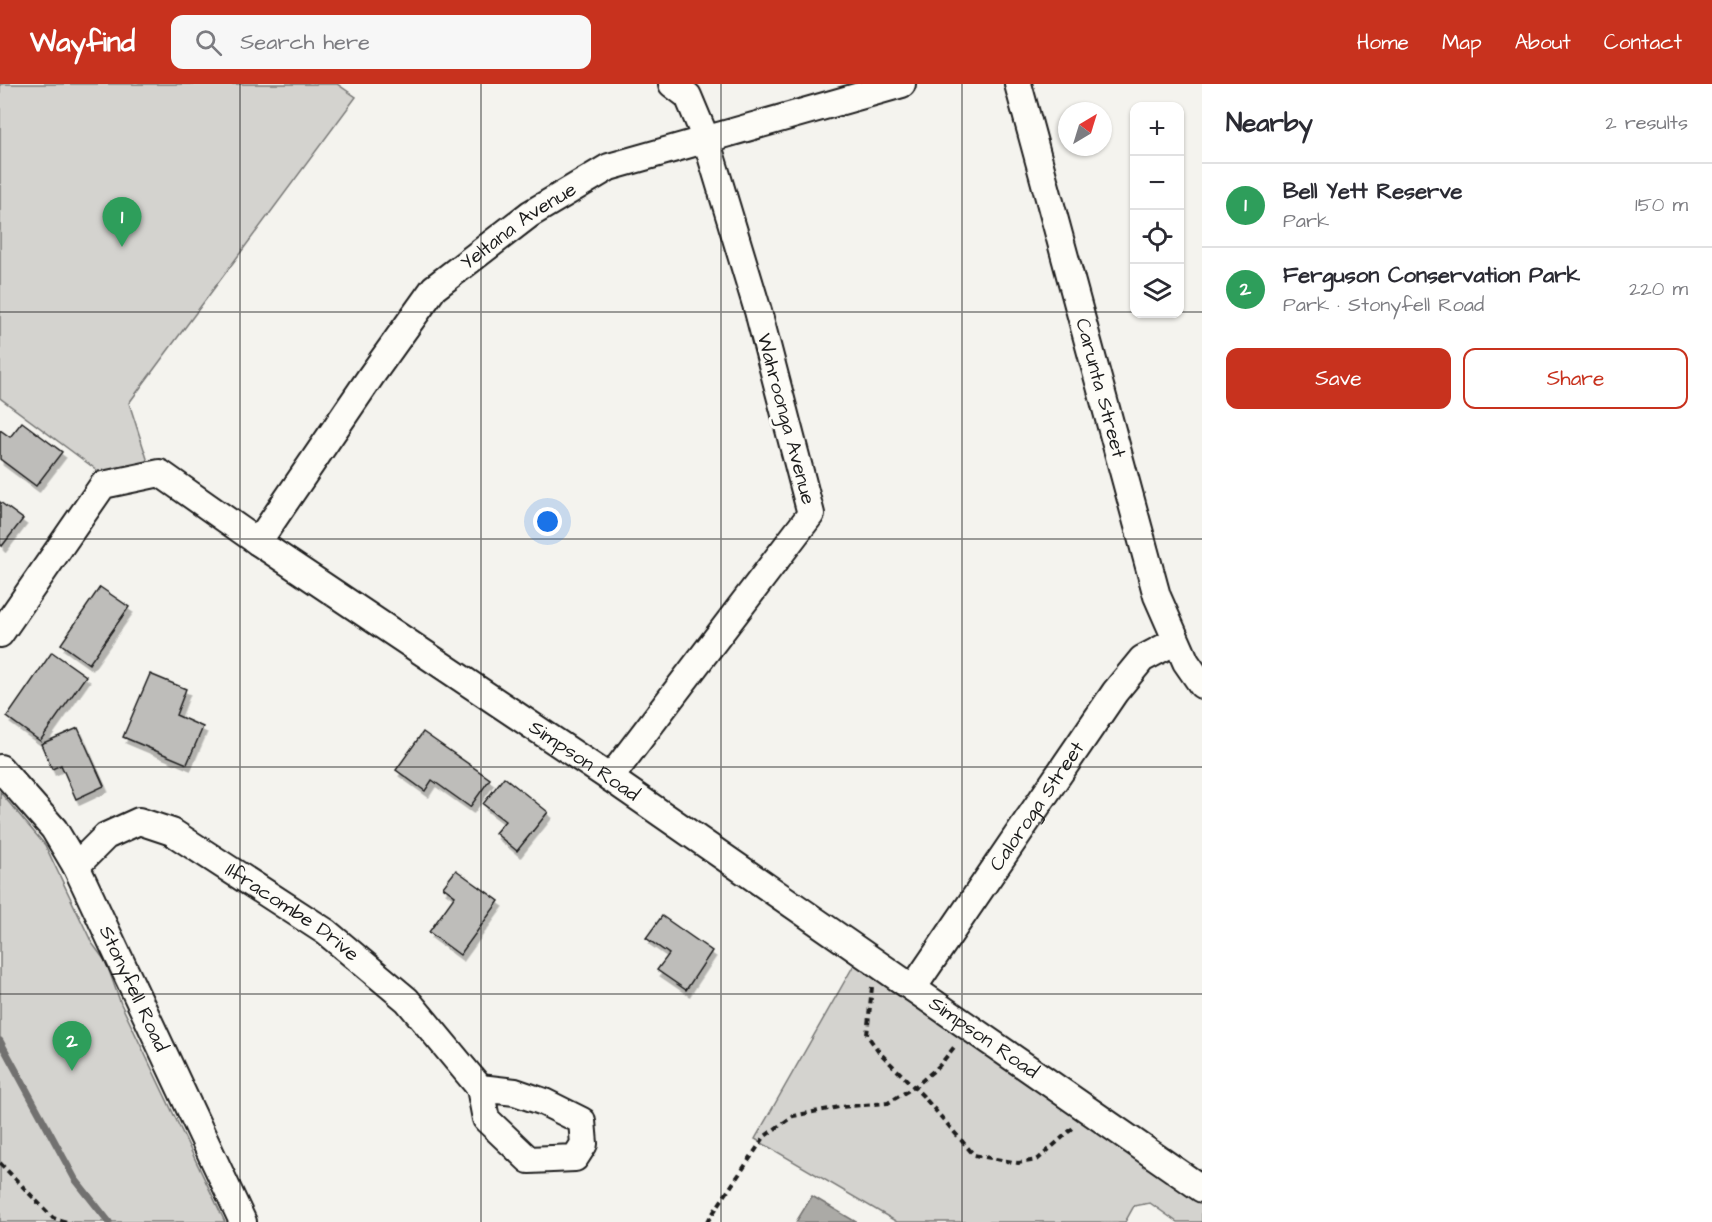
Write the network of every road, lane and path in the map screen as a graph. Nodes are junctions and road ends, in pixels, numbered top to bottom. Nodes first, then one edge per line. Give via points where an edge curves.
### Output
1 (672, 84) edge
2 (902, 84) edge
3 (1018, 84) edge
4 (706, 139) junction
5 (258, 542) junction
6 (0, 634) edge
7 (1176, 641) junction
8 (1202, 684) edge
9 (0, 768) edge
10 (610, 778) junction
11 (76, 866) junction
12 (872, 985) dead end
13 (913, 988) junction
14 (958, 1042) dead end
15 (914, 1087) junction
16 (480, 1089) dead end
17 (1076, 1125) dead end
18 (0, 1162) edge
19 (1202, 1189) edge
20 (67, 1222) edge
21 (243, 1222) edge
22 (707, 1222) edge

1 - 4 street, Wahroonga Avenue via 688,96
2 - 4 street, Yeltana Avenue
3 - 7 street, Carunta Street via 1157,596
4 - 5 street, Yeltana Avenue via 609,167 530,214 434,288
4 - 10 street, Wahroonga Avenue via 758,311 811,514
5 - 6 street, Simpson Road via 160,472 103,485
5 - 10 street, Simpson Road
7 - 8 street, Carunta Street via 1185,662
7 - 13 street, Caloroga Street via 1142,659 1115,692
9 - 11 street, Stonyfell Road via 54,829
10 - 13 street, Simpson Road
11 - 16 street, Ilfracombe Drive via 106,836 139,821 172,831 326,932 408,1000
11 - 21 street, Stonyfell Road
12 - 15 path via 867,1035
13 - 19 street, Simpson Road
14 - 15 path via 939,1066
15 - 17 path via 974,1155 1018,1163 1036,1160
15 - 22 path via 888,1102 793,1116 765,1137
18 - 20 path via 53,1218

